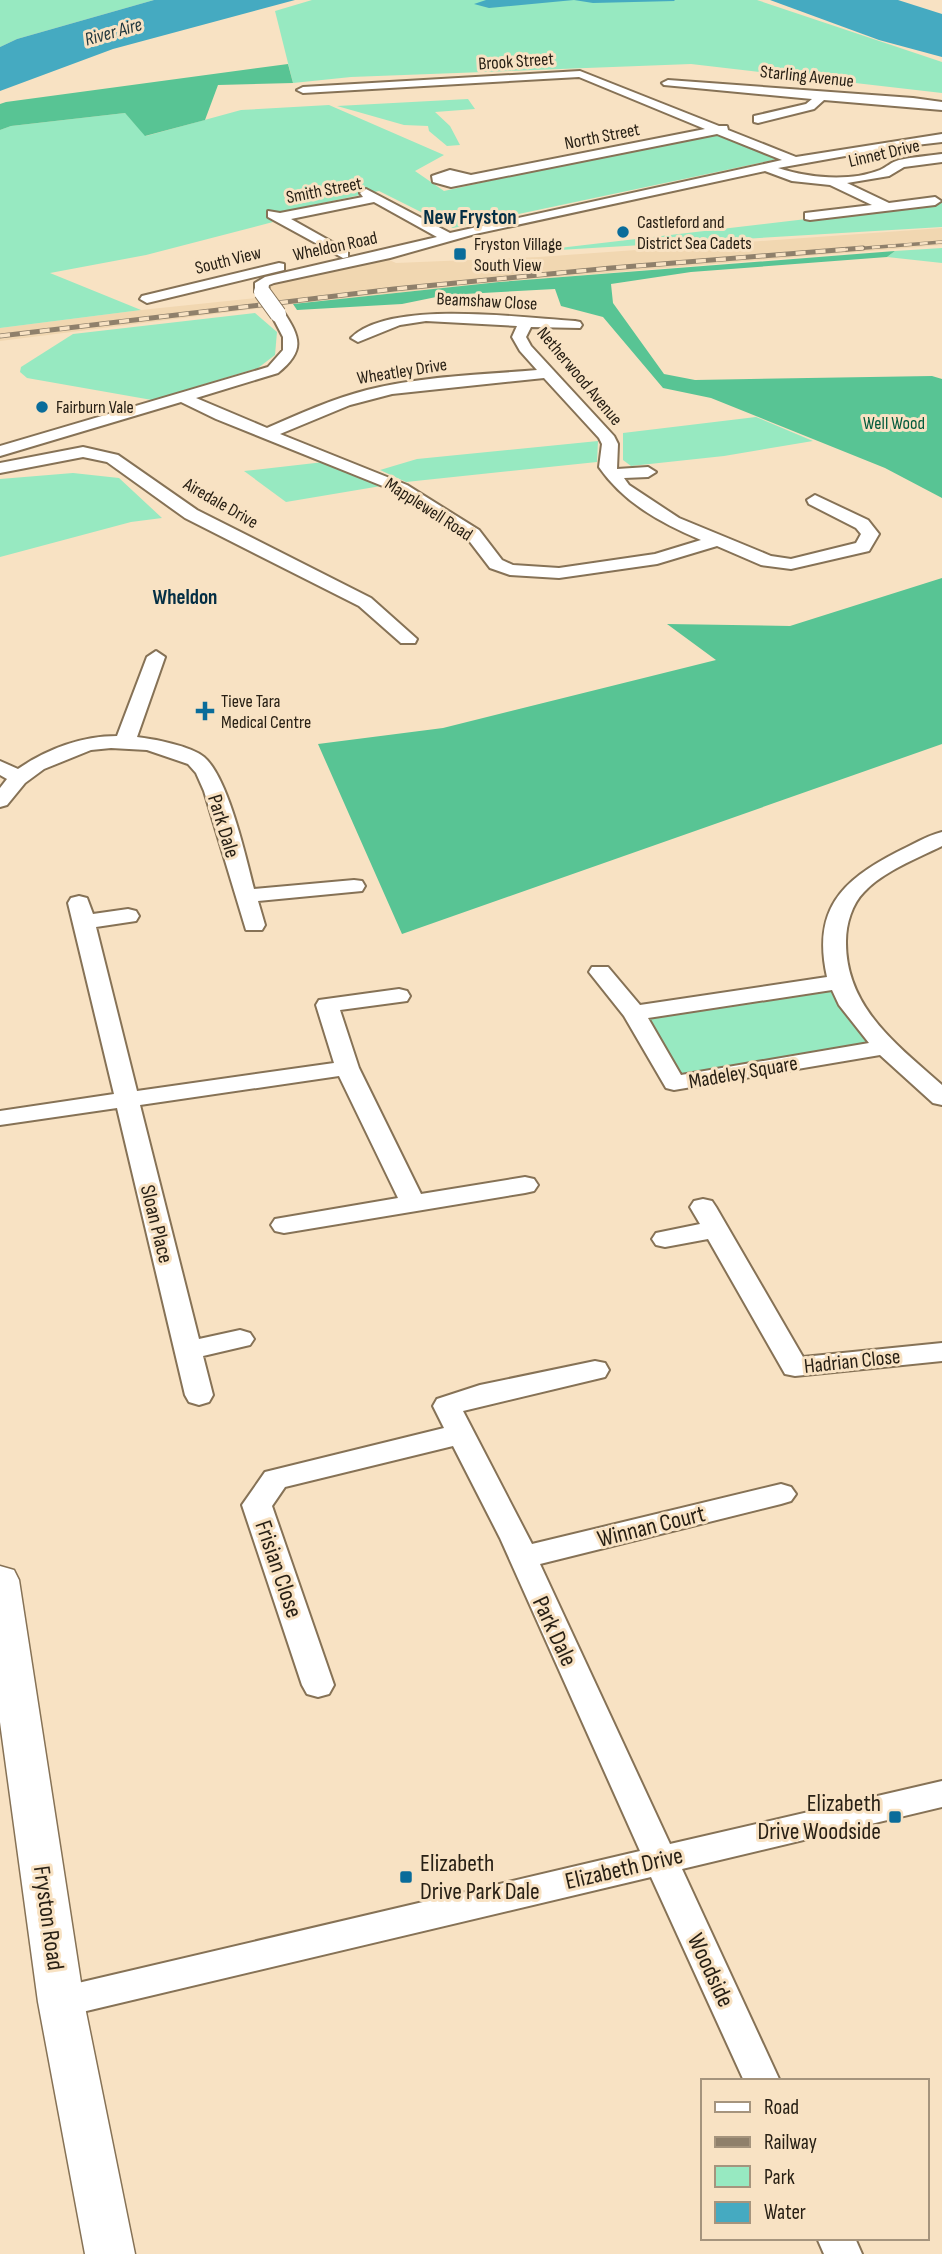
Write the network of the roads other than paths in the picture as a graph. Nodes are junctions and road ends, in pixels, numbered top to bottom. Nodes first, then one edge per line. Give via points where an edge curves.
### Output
1 (668, 84) dead end
2 (303, 90) dead end
3 (821, 97) junction
4 (942, 106) edge
5 (721, 129) junction
6 (942, 138) edge
7 (942, 158) edge
8 (795, 161) junction
9 (763, 168) junction
10 (833, 182) junction
11 (455, 188) dead end
12 (934, 201) dead end
13 (886, 206) junction
14 (810, 216) dead end
15 (445, 238) junction
16 (343, 254) junction
17 (147, 299) dead end
18 (384, 312) dead end
19 (397, 321) junction
20 (526, 322) junction
21 (575, 325) dead end
22 (358, 338) dead end
23 (548, 373) junction
24 (183, 397) junction
25 (269, 433) junction
26 (0, 451) edge
27 (0, 468) edge
28 (648, 471) dead end
29 (612, 474) junction
30 (815, 500) dead end
31 (716, 541) junction
32 (408, 639) dead end
33 (156, 657) dead end
34 (125, 742) junction
35 (0, 767) edge
36 (19, 778) junction
37 (0, 801) edge
38 (942, 838) edge
39 (354, 886) dead end
40 (245, 896) junction
41 (128, 916) dead end
42 (254, 925) dead end
43 (600, 972) dead end
44 (838, 982) junction
45 (399, 996) dead end
46 (634, 1013) junction
47 (887, 1047) junction
48 (347, 1068) junction
49 (942, 1098) edge
50 (127, 1099) junction
51 (0, 1118) edge
52 (525, 1185) dead end
53 (413, 1203) junction
54 (284, 1224) dead end
55 (665, 1239) dead end
56 (240, 1339) dead end
57 (188, 1350) junction
58 (942, 1352) edge
59 (595, 1370) dead end
60 (200, 1395) dead end
61 (460, 1434) junction
62 (781, 1494) dead end
63 (522, 1557) junction
64 (0, 1580) edge
65 (318, 1685) dead end
66 (942, 1794) edge
67 (659, 1859) junction
68 (61, 2002) junction
69 (761, 2079) edge
70 (110, 2254) edge

1 - 3 street, Starling Avenue via 700,83
2 - 5 street, Brook Street via 580,74
3 - 4 street, Starling Avenue
3 - 5 street, North Street via 810,107
5 - 8 street
5 - 11 street, North Street via 466,180
6 - 8 street, Wheldon Road
7 - 10 street, Linnet Drive via 902,163 885,173
8 - 9 street, Wheldon Road
9 - 10 street
9 - 15 street, Wheldon Road
10 - 13 street
12 - 13 street
13 - 14 street
15 - 16 street, South View
15 - 16 street, Smith Street via 371,195 274,214
15 - 24 street, Wheldon Road, bridge via 262,283 262,292 290,331 292,345 284,362 273,370
16 - 17 street, South View
18 - 19 street
19 - 20 street, Beamshaw Close via 460,317
19 - 22 street, Beamshaw Close
20 - 21 street, Beamshaw Close
20 - 23 street, Netherwood Avenue via 519,337
23 - 25 street, Wheatley Drive via 372,394
23 - 29 street, Netherwood Avenue via 606,436 610,444 607,467
24 - 25 street, Mapplewell Road
24 - 26 street, Wheldon Road
25 - 31 street, Mapplewell Road via 401,488 473,534 496,564 510,570 559,572 657,559
27 - 32 street, Airedale Drive via 83,452 112,458 191,513 365,602
28 - 29 street
29 - 31 street via 641,502
30 - 31 street via 862,524 870,534 863,547 791,564 767,561
33 - 34 street
34 - 36 street, Park Dale via 84,745 50,756
34 - 40 street, Park Dale via 148,743 197,762 216,793
35 - 36 street
36 - 37 street, Park Dale
38 - 44 street via 857,885 837,921 832,953
39 - 40 street
40 - 42 street, Park Dale
41 - 50 street, Sloan Place via 81,912
43 - 46 street
44 - 46 street
44 - 47 street via 853,1012
45 - 48 street via 327,1005
46 - 47 street, Madeley Square via 674,1083
47 - 49 street
48 - 50 street
48 - 53 street
50 - 51 street
50 - 57 street, Sloan Place
52 - 53 street
53 - 54 street
55 - 58 street, Hadrian Close via 710,1218 794,1367
56 - 57 street
57 - 60 street, Sloan Place
59 - 61 street, Park Dale via 447,1406
61 - 63 street, Park Dale
61 - 65 street, Frisian Close via 275,1479 257,1505
62 - 63 street, Winnan Court
63 - 67 street, Park Dale
64 - 68 street, Fryston Road
66 - 67 street, Elizabeth Drive
67 - 68 street, Elizabeth Drive
67 - 69 street, Woodside
68 - 70 street, Fryston Road

